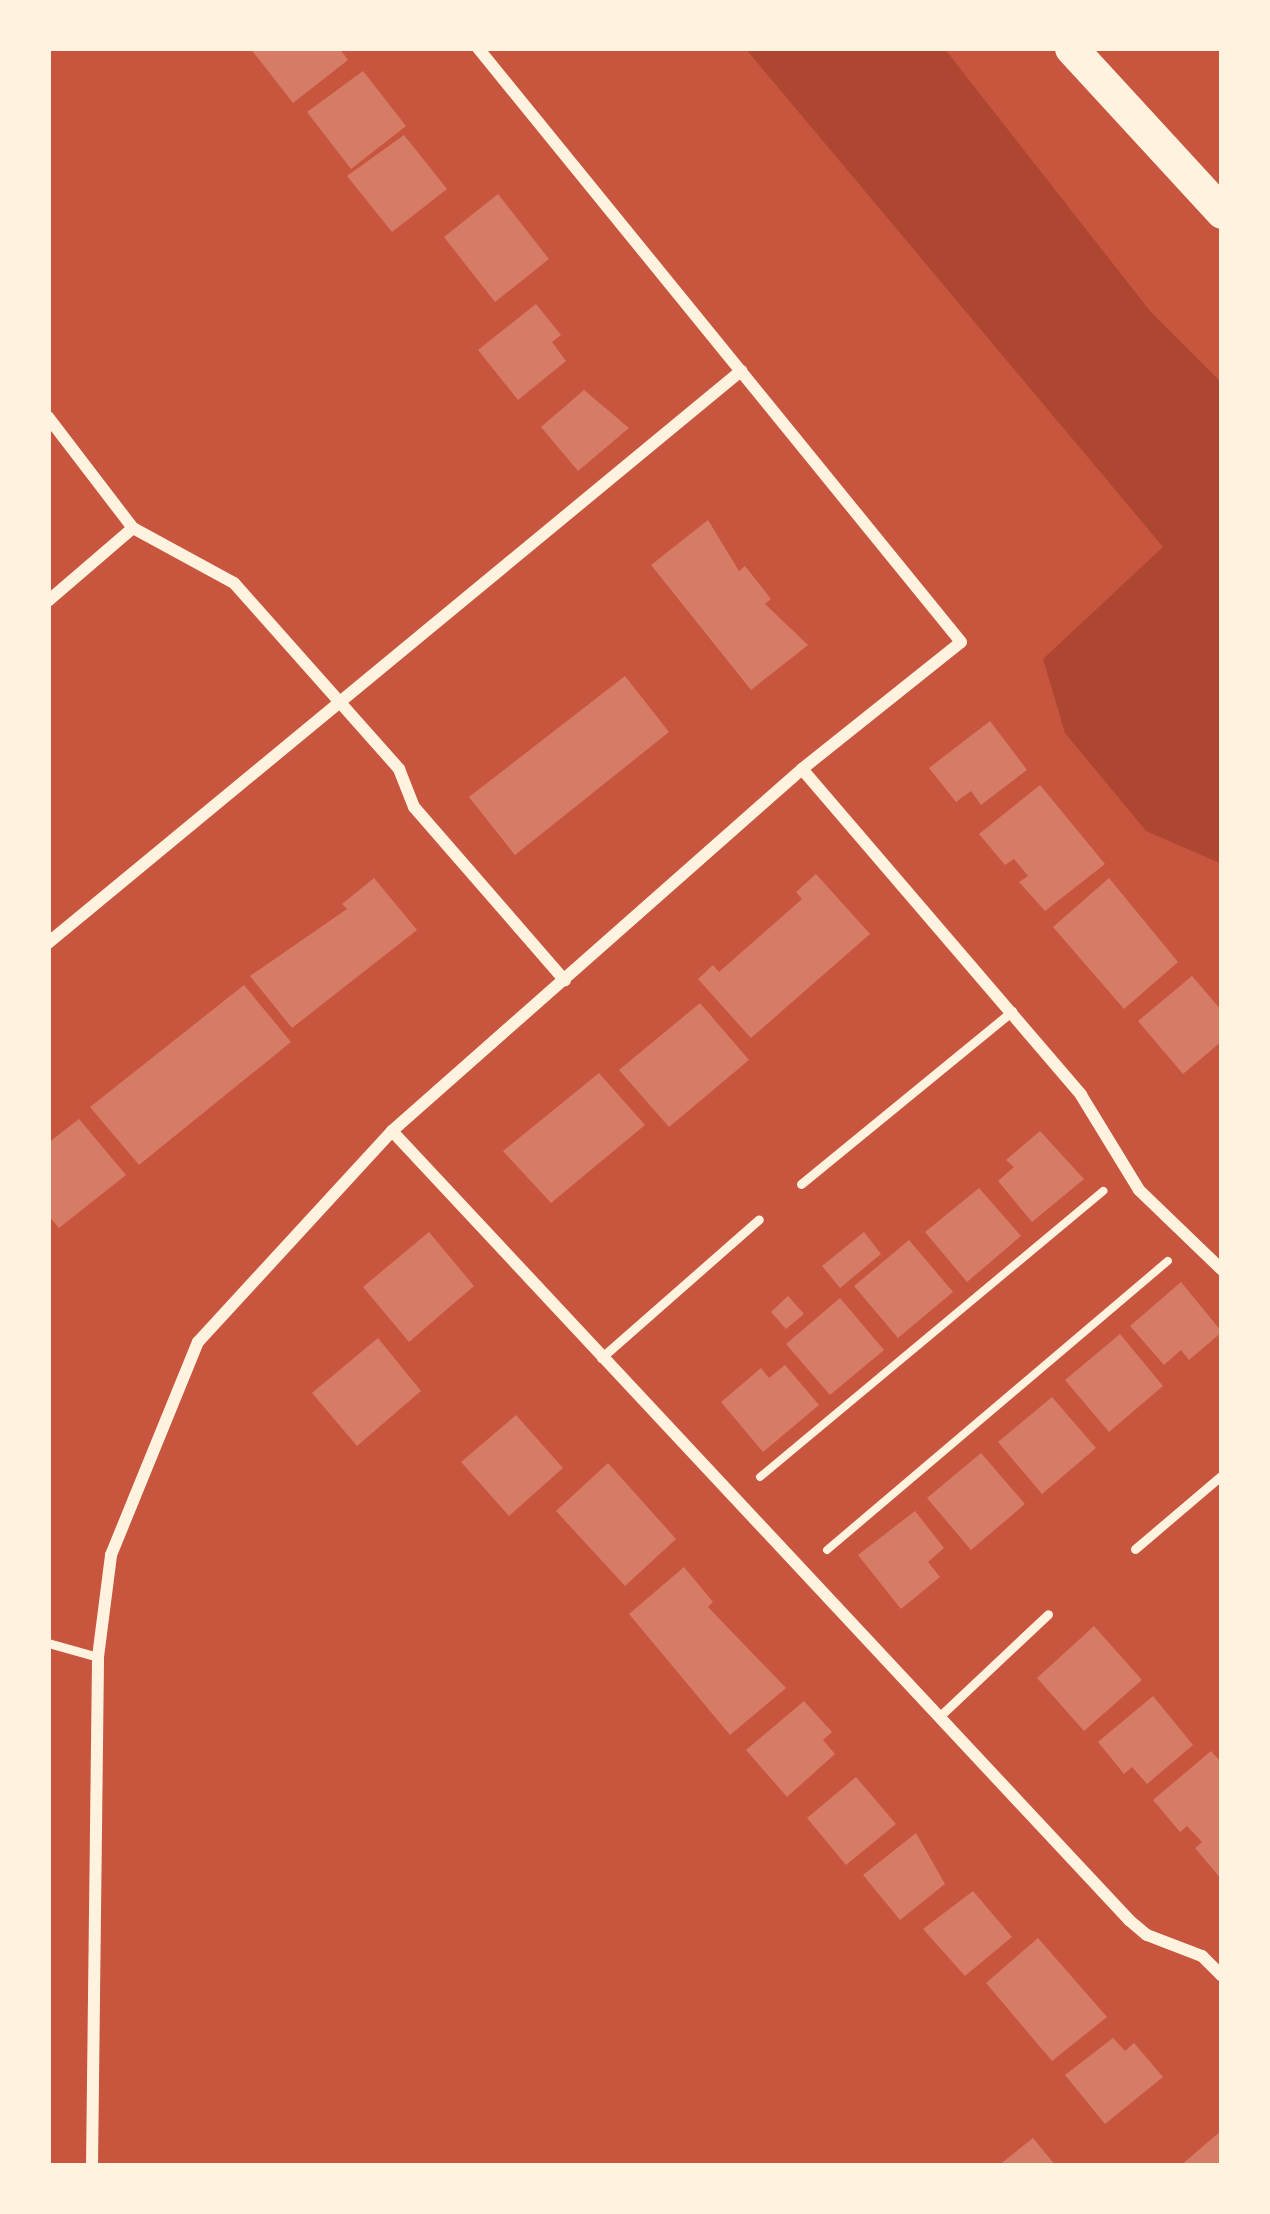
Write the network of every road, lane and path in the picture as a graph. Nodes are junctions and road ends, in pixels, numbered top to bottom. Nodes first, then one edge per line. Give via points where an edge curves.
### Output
1 (478, 48) edge
2 (1071, 48) edge
3 (1222, 212) edge
4 (741, 370) junction
5 (48, 417) edge
6 (133, 529) junction
7 (48, 601) edge
8 (343, 707) junction
9 (802, 769) junction
10 (48, 943) edge
11 (565, 981) junction
12 (1012, 1011) junction
13 (392, 1131) junction
14 (1127, 1171) junction
15 (801, 1184) dead end
16 (759, 1219) dead end
17 (1192, 1241) junction
18 (1222, 1270) edge
19 (600, 1359) junction
20 (1222, 1475) edge
21 (732, 1500) junction
22 (1135, 1549) dead end
23 (800, 1573) junction
24 (1048, 1614) dead end
25 (48, 1643) edge
26 (98, 1658) junction
27 (940, 1715) junction
28 (1222, 1976) edge
29 (92, 2166) edge

1 - 4 street
2 - 3 highway
4 - 8 street
4 - 9 street via 961,642
5 - 6 street
6 - 7 street
6 - 8 street via 234,583
8 - 10 street
8 - 11 street via 399,769 414,807
9 - 11 street
9 - 12 street
11 - 13 street
12 - 14 street via 1082,1094
12 - 15 lane
13 - 19 street
13 - 26 street via 198,1342 111,1555
14 - 17 street
14 - 21 path
16 - 19 lane
17 - 18 street
17 - 23 path
19 - 21 street
20 - 22 lane
21 - 23 street
23 - 27 street
24 - 27 lane
25 - 26 lane
26 - 29 street
27 - 28 street via 1129,1920 1202,1956

